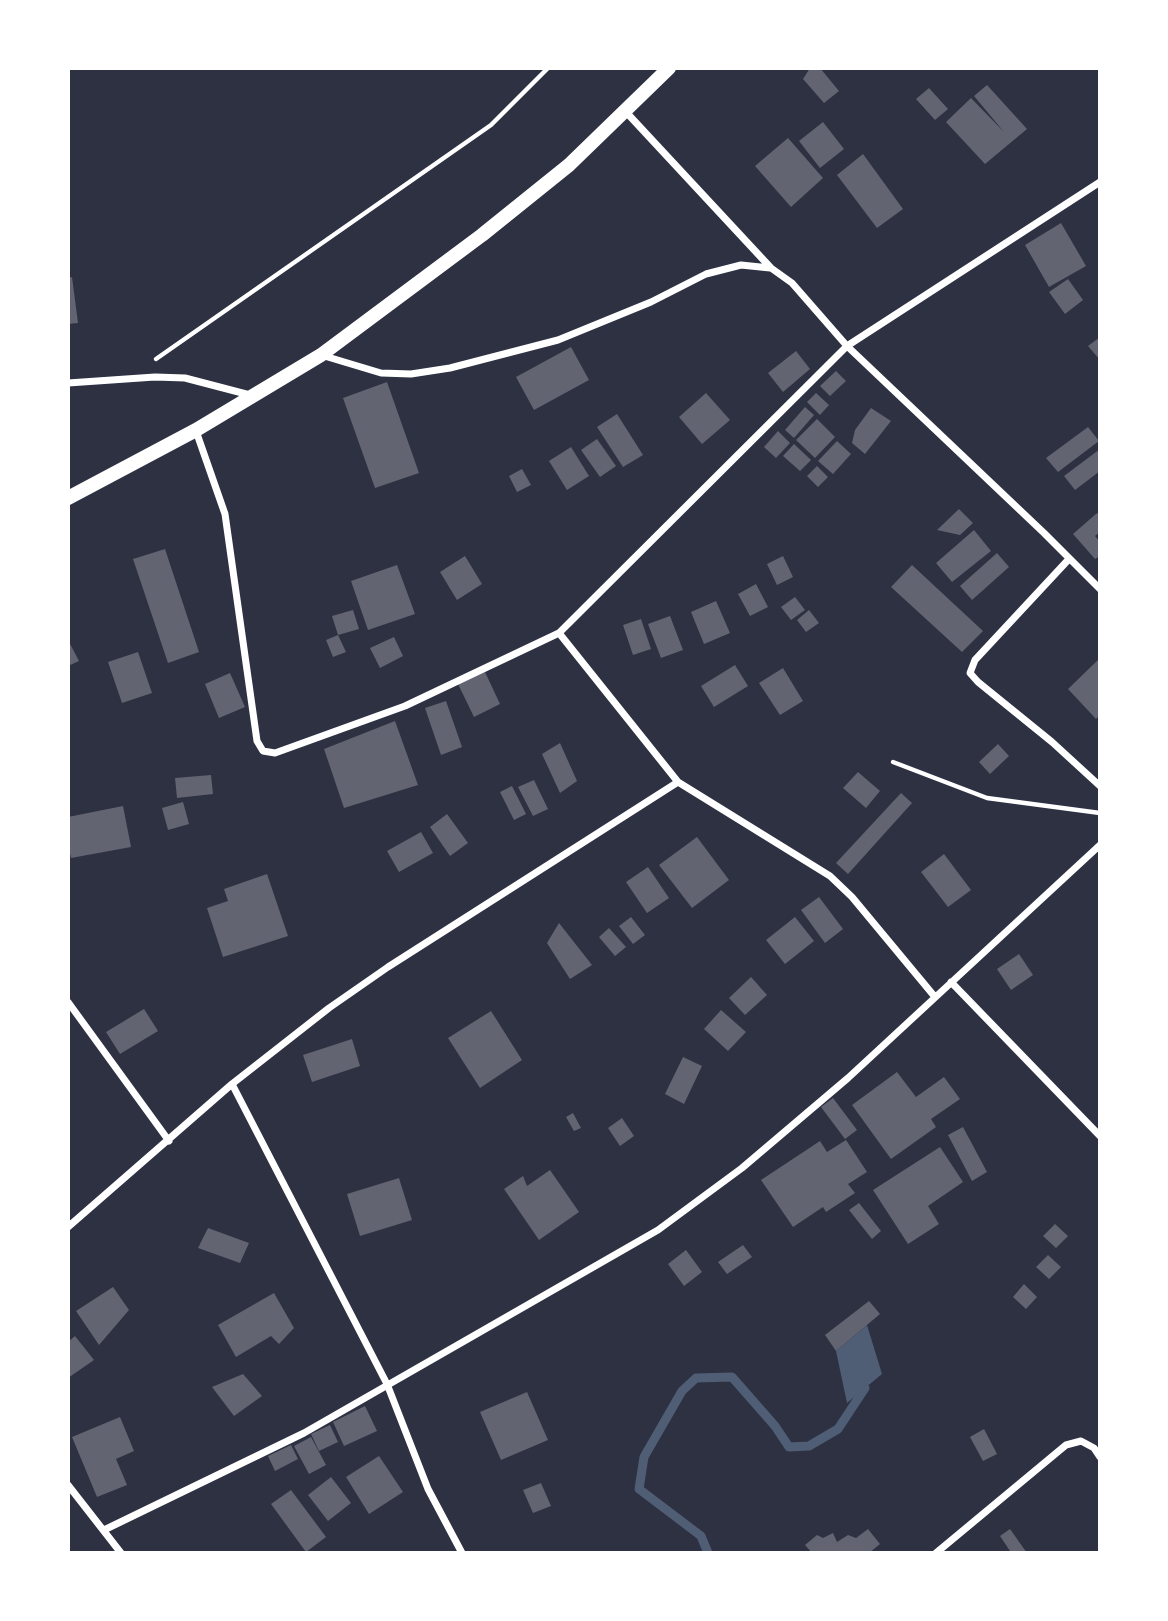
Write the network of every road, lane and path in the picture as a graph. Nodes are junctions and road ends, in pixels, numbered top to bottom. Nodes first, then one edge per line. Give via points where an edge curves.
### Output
1 (548, 68) edge
2 (669, 68) edge
3 (626, 113) junction
4 (1100, 182) edge
5 (771, 268) junction
6 (847, 346) junction
7 (321, 355) junction
8 (130, 379) junction
9 (68, 383) edge
10 (251, 396) junction
11 (196, 430) junction
12 (68, 498) edge
13 (1069, 559) junction
14 (1100, 589) edge
15 (559, 633) junction
16 (893, 762) dead end
17 (678, 782) junction
18 (1100, 786) edge
19 (1100, 813) edge
20 (1100, 845) edge
21 (951, 982) junction
22 (935, 997) junction
23 (68, 1002) edge
24 (232, 1084) junction
25 (1098, 1131) edge
26 (169, 1141) junction
27 (68, 1227) edge
28 (387, 1384) junction
29 (1100, 1457) edge
30 (68, 1485) edge
31 (104, 1530) junction
32 (121, 1553) edge
33 (461, 1553) edge
34 (936, 1553) edge

1 - 8 path via 491,125
2 - 3 main road
3 - 5 street
3 - 7 main road via 482,235
4 - 6 street
5 - 6 street via 792,283
5 - 7 street via 741,265 706,274 558,340 450,368 381,373
6 - 13 street
6 - 15 street
7 - 10 main road
8 - 9 street
8 - 10 street via 185,378
10 - 11 main road
11 - 12 main road
11 - 15 street via 225,514 257,741 263,751 275,753 405,706
13 - 14 street
13 - 18 street via 975,660 970,673
15 - 17 street
16 - 19 path via 987,798
17 - 22 street via 830,876
17 - 24 street via 388,967
20 - 21 street
21 - 22 street
21 - 25 street
22 - 28 street via 742,1168 658,1230
23 - 26 street
24 - 26 street
24 - 28 street
26 - 27 street
28 - 31 street via 304,1433
28 - 33 street via 428,1489
29 - 34 street via 1081,1441 1066,1445
30 - 31 street
31 - 32 street

